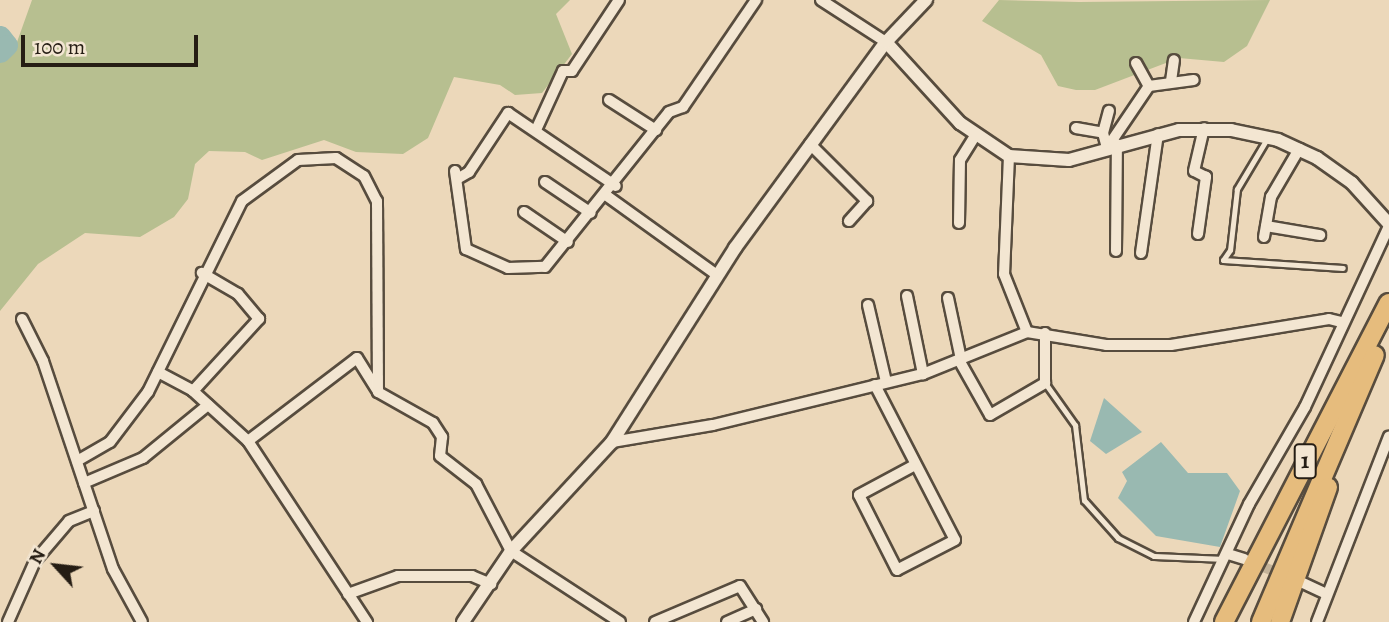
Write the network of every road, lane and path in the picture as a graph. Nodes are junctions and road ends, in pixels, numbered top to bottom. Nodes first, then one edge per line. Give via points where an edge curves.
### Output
1 (619, 0) edge
2 (757, 0) edge
3 (821, 0) edge
4 (926, 0) edge
5 (886, 42) junction
6 (1174, 60) dead end
7 (1136, 63) dead end
8 (1194, 80) dead end
9 (1171, 82) junction
10 (1149, 86) junction
11 (609, 100) dead end
12 (1109, 111) dead end
13 (1076, 128) dead end
14 (1204, 128) junction
15 (536, 130) junction
16 (656, 130) junction
17 (1103, 133) junction
18 (1158, 134) junction
19 (975, 136) junction
20 (1268, 137) junction
21 (810, 144) junction
22 (1112, 146) junction
23 (1299, 149) junction
24 (1009, 156) junction
25 (545, 182) dead end
26 (616, 186) junction
27 (607, 196) junction
28 (524, 212) dead end
29 (591, 213) junction
30 (849, 221) dead end
31 (959, 223) dead end
32 (1389, 225) edge
33 (1198, 233) dead end
34 (1320, 235) dead end
35 (568, 242) junction
36 (1116, 251) dead end
37 (1141, 253) dead end
38 (1343, 268) dead end
39 (202, 273) junction
40 (717, 275) junction
41 (907, 296) dead end
42 (948, 298) dead end
43 (1389, 303) edge
44 (867, 305) dead end
45 (22, 319) dead end
46 (1341, 322) junction
47 (1389, 326) edge
48 (1027, 332) junction
49 (1045, 333) junction
50 (960, 360) junction
51 (158, 372) junction
52 (923, 374) junction
53 (1361, 382) junction
54 (1045, 383) junction
55 (880, 384) junction
56 (193, 391) junction
57 (378, 392) junction
58 (208, 405) junction
59 (1389, 436) edge
60 (248, 441) junction
61 (612, 442) junction
62 (77, 461) junction
63 (915, 465) junction
64 (84, 483) junction
65 (94, 511) junction
66 (511, 551) junction
67 (1227, 556) junction
68 (1244, 559) tunnel mouth
69 (1303, 583) dead end
70 (491, 584) junction
71 (348, 594) junction
72 (1327, 594) junction
73 (756, 609) junction
74 (8, 622) edge
75 (142, 622) edge
76 (368, 622) edge
77 (463, 622) edge
78 (620, 622) edge
79 (655, 622) edge
80 (727, 622) edge
81 (763, 622) edge
82 (1194, 622) edge
83 (1224, 622) edge
84 (1261, 622) edge
85 (1280, 622) edge
86 (1317, 622) edge

1 - 15 street via 572,71 563,71
2 - 16 street via 683,107 669,112
3 - 5 street
4 - 5 street
5 - 19 street
5 - 21 street
6 - 9 street
7 - 10 street
8 - 9 street
9 - 10 street
10 - 22 street
11 - 16 street
12 - 17 street
13 - 17 street
14 - 18 street
14 - 20 street
14 - 33 street via 1194,170 1206,177
15 - 26 street
15 - 35 street via 508,113 469,172 456,175 464,246 496,266 538,270
16 - 26 street
17 - 22 street
18 - 22 street
18 - 37 street
19 - 24 street
19 - 31 street via 960,160
20 - 23 street
20 - 38 lane via 1237,189 1230,250 1223,260
21 - 30 street via 867,201
21 - 40 street
22 - 24 street via 1046,162
22 - 36 street
23 - 32 street via 1344,176
23 - 34 street via 1271,197 1265,232
24 - 48 street via 1004,274
25 - 29 street
26 - 27 street
27 - 29 street
27 - 40 street
28 - 35 street
29 - 35 street
32 - 46 street
39 - 51 street
39 - 56 street via 238,294 258,319
39 - 57 street via 232,215 262,181 319,154 349,165 364,176 377,201
40 - 61 street
41 - 52 street
42 - 50 street
43 - 83 highway, 1
44 - 55 street
45 - 62 street
46 - 49 street via 1329,318 1171,345 1106,345
46 - 67 street via 1311,394
47 - 53 highway, 1
48 - 49 street
48 - 50 street
49 - 54 street
50 - 52 street
50 - 54 street via 990,415
51 - 56 street
51 - 62 street via 110,442
52 - 55 street
53 - 84 highway, 1
53 - 85 highway, 1 via 1364,395
54 - 67 lane via 1075,425 1084,500 1118,538 1154,556
55 - 61 street via 713,425
55 - 63 street
56 - 58 street
57 - 60 street via 357,358
57 - 66 street via 433,423 442,437 440,456 476,484
58 - 60 street
58 - 64 street via 143,458
59 - 72 street
60 - 71 street via 307,521
61 - 66 street
62 - 64 street
63 - 63 street via 955,540 897,570 859,495
64 - 65 street
65 - 74 street via 69,521 35,561
65 - 75 street via 128,604
66 - 70 street
66 - 78 street
67 - 68 street
67 - 82 street
69 - 72 street
70 - 71 street via 472,576 398,576
70 - 77 street
71 - 76 street
72 - 86 street
73 - 79 street via 740,586
73 - 80 street
73 - 81 street

